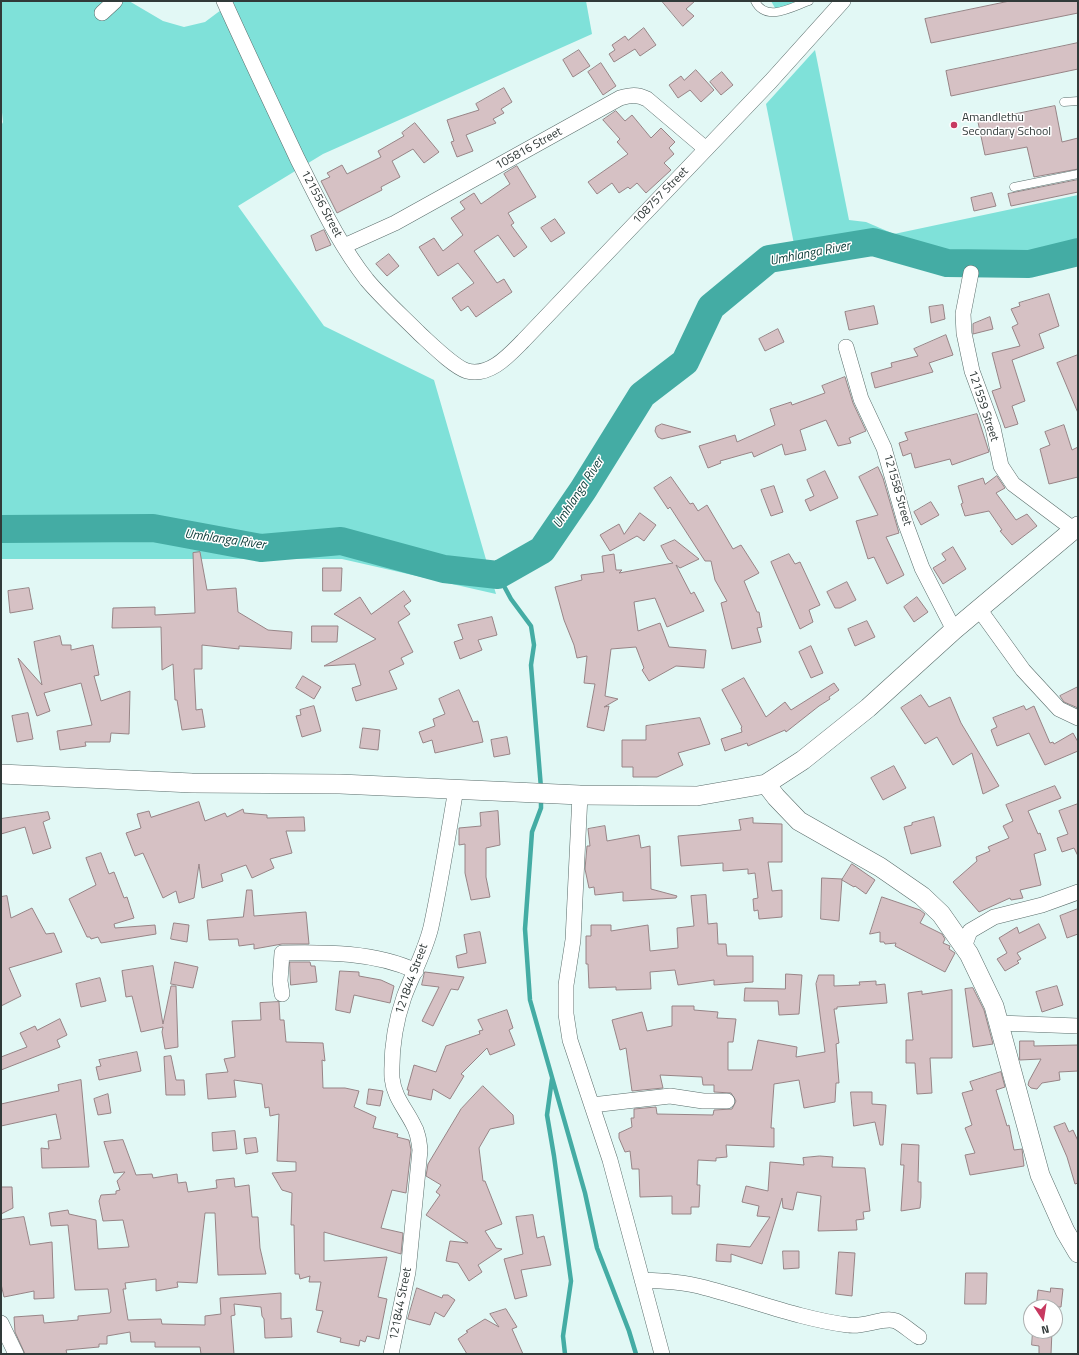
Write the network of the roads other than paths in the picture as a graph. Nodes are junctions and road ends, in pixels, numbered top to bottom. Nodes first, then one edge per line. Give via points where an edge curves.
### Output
1 (115, 1) edge
2 (224, 1) edge
3 (755, 1) edge
4 (809, 1) edge
5 (838, 3) edge
6 (102, 13) dead end
7 (1078, 101) edge
8 (1064, 102) dead end
9 (706, 149) junction
10 (1078, 174) edge
11 (1014, 187) dead end
12 (344, 246) junction
13 (971, 273) dead end
14 (846, 347) dead end
15 (467, 371) joint
16 (1076, 528) edge
17 (979, 609) junction
18 (954, 630) junction
19 (1078, 718) edge
20 (1, 774) edge
21 (766, 784) junction
22 (456, 789) junction
23 (572, 795) junction
24 (1078, 892) edge
25 (964, 947) junction
26 (416, 972) junction
27 (282, 994) dead end
28 (999, 1023) junction
29 (1078, 1026) edge
30 (727, 1101) dead end
31 (592, 1105) junction
32 (1078, 1254) edge
33 (642, 1280) junction
34 (1, 1322) edge
35 (918, 1337) dead end
36 (16, 1354) edge
37 (391, 1354) edge
38 (662, 1354) edge

1 - 6 street
2 - 12 street, 121556 Street via 321,208
3 - 4 lane via 758,7 778,13
5 - 9 street, 108757 Street
7 - 8 lane
9 - 12 street, 105816 Street via 647,99 639,95 620,98 396,222
9 - 15 street, 108757 Street via 509,356 489,370
10 - 11 lane
12 - 15 street, 121556 Street via 368,280 390,304 434,347
13 - 16 street, 121559 Street via 963,314 964,333 972,371 993,428 1001,466 1013,484
14 - 18 street, 121558 Street via 861,399 884,448 905,522 922,568
16 - 17 street
17 - 18 street
17 - 19 street via 1023,670 1059,709
18 - 21 street via 862,712 803,760
20 - 22 street via 192,783 340,784
21 - 23 street via 697,796
21 - 25 street via 799,821 880,867 922,896 941,914
22 - 23 street
22 - 26 street, 121844 Street via 431,927
23 - 31 street via 573,940 566,985 566,1014 570,1040
24 - 25 street via 1042,906 994,917 970,931
25 - 28 street via 994,1006
26 - 27 street via 380,959 356,955 282,953
26 - 37 street, 121844 Street via 404,997 396,1023 392,1052 392,1080 398,1101 418,1134 420,1150 408,1272
28 - 29 street
28 - 32 street via 1040,1175 1053,1207
30 - 31 street via 703,1101 670,1096
31 - 33 street
33 - 35 street via 672,1281 705,1287 849,1326 897,1321
33 - 38 street
34 - 36 street

